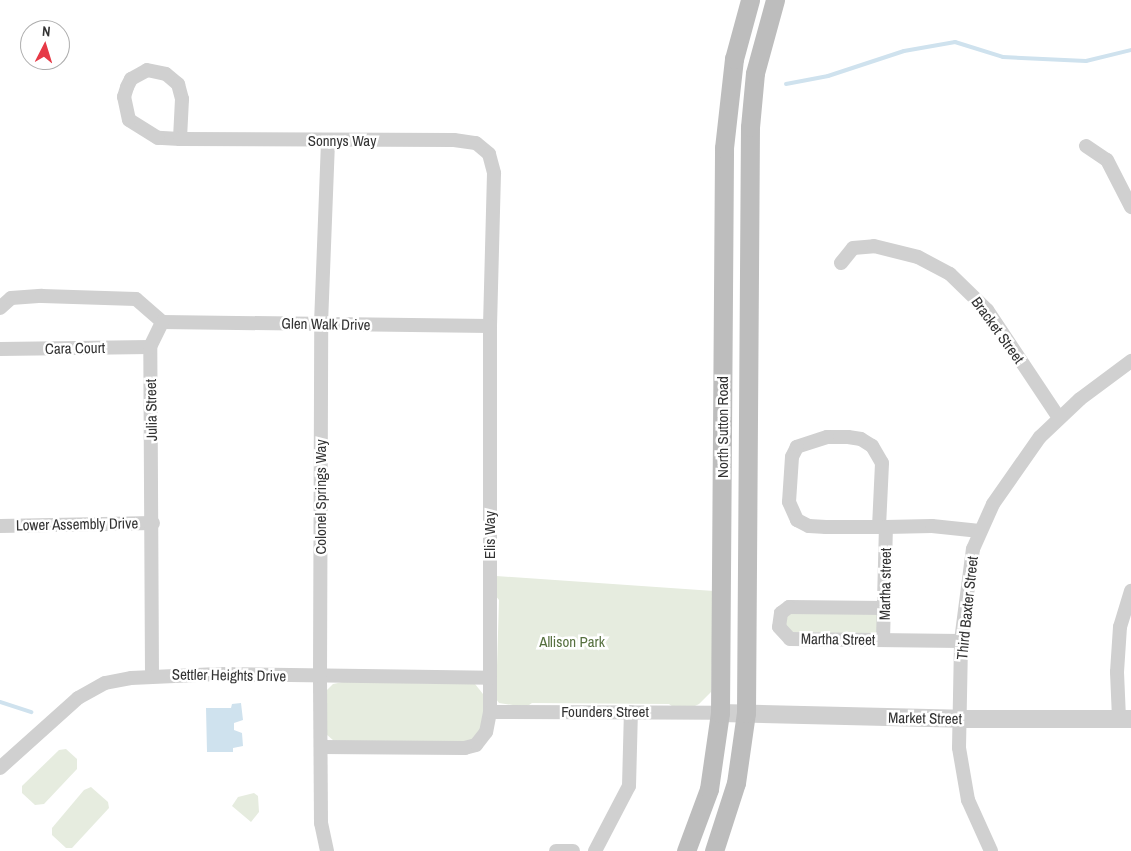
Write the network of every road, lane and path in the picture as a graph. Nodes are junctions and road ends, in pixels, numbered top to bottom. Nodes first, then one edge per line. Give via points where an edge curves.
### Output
1 (750, 0) edge
2 (775, 0) edge
3 (180, 139) junction
4 (328, 142) junction
5 (1086, 146) dead end
6 (492, 165) joint
7 (1126, 185) edge
8 (1131, 207) edge
9 (840, 263) dead end
10 (0, 308) edge
11 (162, 322) junction
12 (322, 324) junction
13 (490, 326) junction
14 (150, 347) junction
15 (0, 349) edge
16 (1131, 361) edge
17 (1059, 418) junction
18 (153, 523) junction
19 (0, 526) edge
20 (882, 527) junction
21 (980, 531) junction
22 (1131, 592) edge
23 (884, 608) junction
24 (883, 640) junction
25 (961, 641) junction
26 (152, 675) junction
27 (320, 676) junction
28 (490, 678) junction
29 (490, 712) junction
30 (631, 712) junction
31 (720, 713) junction
32 (746, 713) junction
33 (1125, 718) edge
34 (960, 719) junction
35 (321, 747) junction
36 (0, 768) edge
37 (327, 851) edge
38 (556, 851) edge
39 (573, 851) edge
40 (595, 851) edge
41 (686, 851) edge
42 (714, 851) edge
43 (992, 851) edge

1 - 31 main road, North Sutton Road via 732,68 724,148
2 - 32 main road, North Sutton Road via 755,73 750,127
3 - 3 street, Sonnys Way via 158,138 129,120 124,96 131,79 147,70 158,71 178,84 182,99
3 - 4 street, Sonnys Way
4 - 6 street, Sonnys Way via 454,140 476,144 489,154
4 - 12 street, Colonel Springs Way
5 - 7 street via 1107,160
6 - 13 street, Elis Way
7 - 8 street
9 - 17 street, Bracket Street via 853,248 874,246 918,257 950,274 987,310
10 - 11 street via 11,298 136,298
11 - 12 street, Glen Walk Drive
11 - 14 street, Julia Street
12 - 13 street, Glen Walk Drive
12 - 27 street, Colonel Springs Way
13 - 28 street, Elis Way
14 - 15 street, Cara Court
14 - 18 street, Julia Street
16 - 17 street, Third Baxter Street
17 - 21 street, Third Baxter Street via 1016,468
18 - 19 street, Lower Assembly Drive
18 - 26 street, Julia Street
20 - 20 street via 809,526 797,520 789,502 791,464 797,448 827,438 848,437 861,439 872,446 882,463
20 - 21 street
20 - 23 street, Martha street
21 - 25 street, Third Baxter Street via 967,574
22 - 33 street via 1120,627 1117,672
23 - 24 street, Martha street
23 - 24 street, Martha Street via 794,607 784,610 780,618 780,631 790,639
24 - 25 street, Martha Street
25 - 34 street, Third Baxter Street
26 - 27 street, Settler Heights Drive
26 - 36 street, Settler Heights Drive via 105,683 78,698
27 - 28 street, Settler Heights Drive
27 - 35 street, Colonel Springs Way
28 - 29 street, Elis Way
29 - 30 street, Founders Street
29 - 35 street, Elis Way via 484,736 472,747
30 - 31 street, Founders Street
30 - 40 street via 629,786
31 - 32 street, Market Street
31 - 41 main road, North Sutton Road via 708,789
32 - 34 street, Market Street
32 - 42 main road, North Sutton Road via 736,783
33 - 34 street, Market Street
34 - 43 street, Third Baxter Street via 959,748 968,800
35 - 37 street, Colonel Springs Way via 321,824
38 - 39 street

